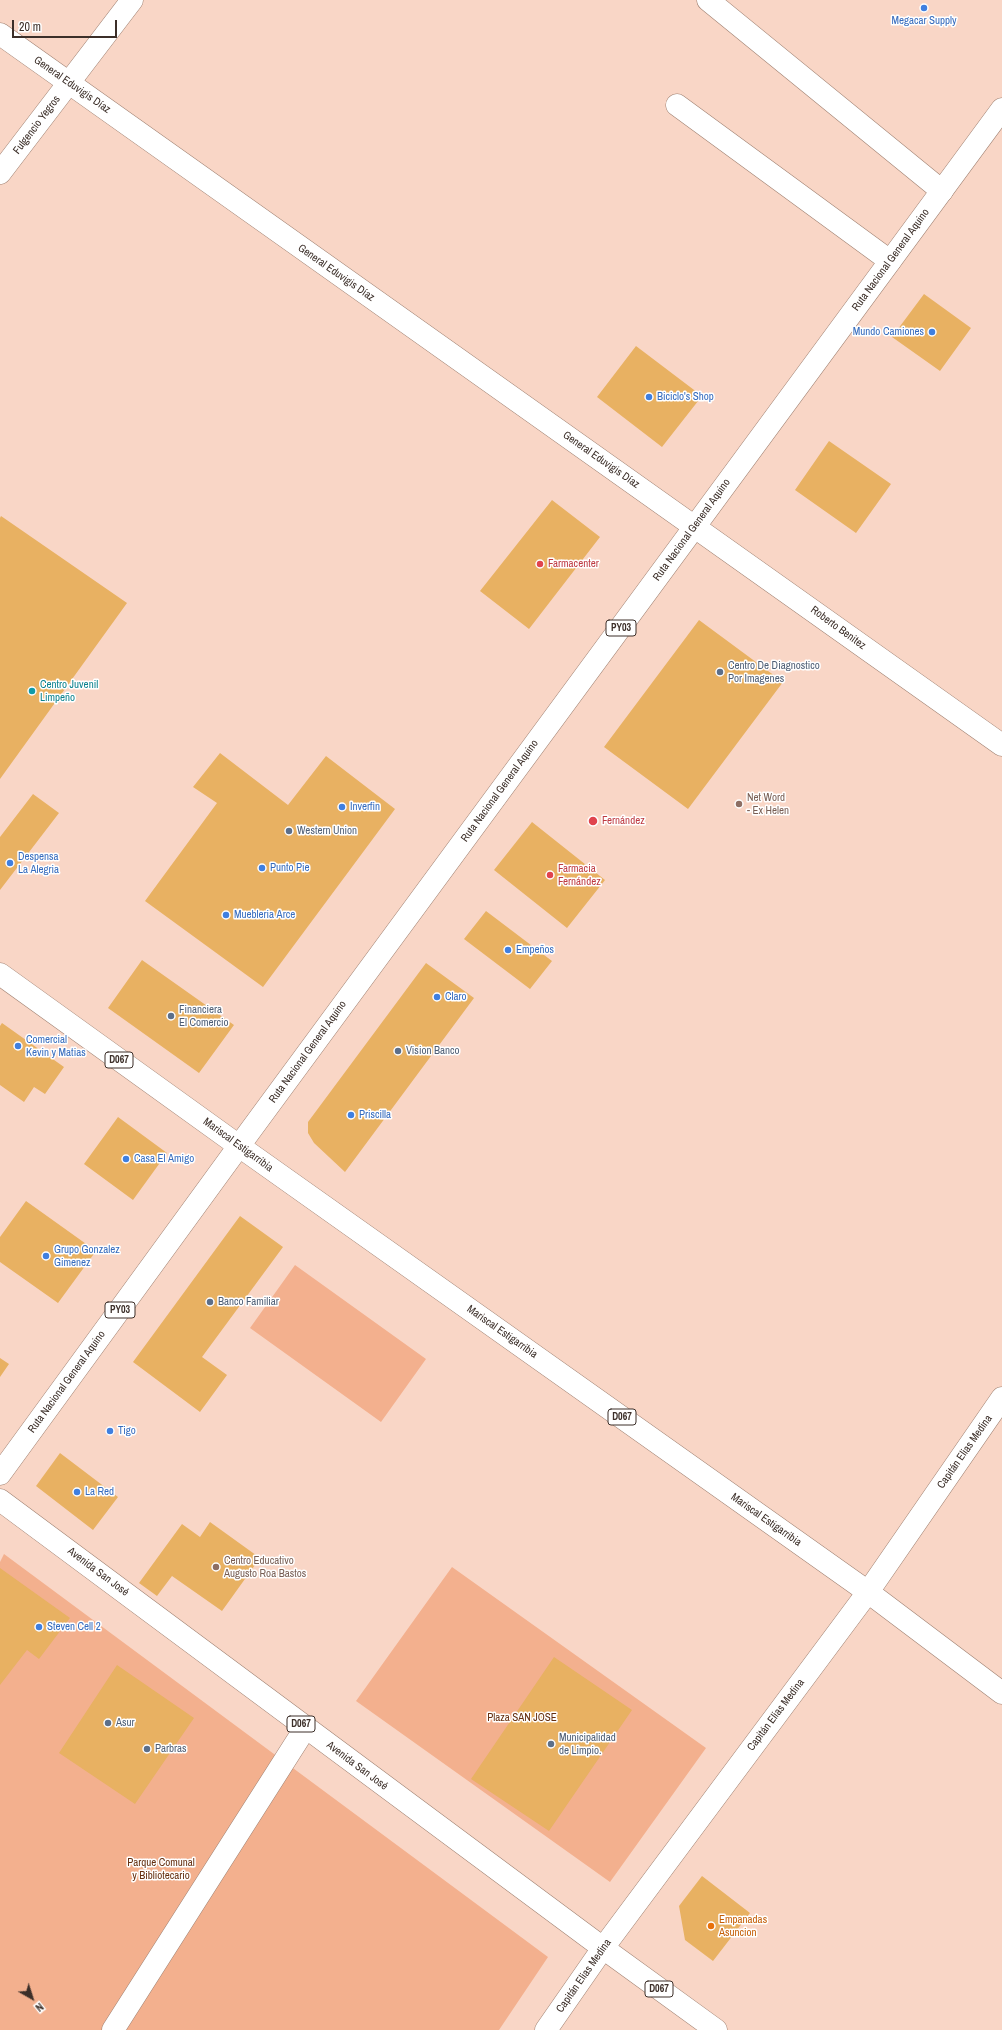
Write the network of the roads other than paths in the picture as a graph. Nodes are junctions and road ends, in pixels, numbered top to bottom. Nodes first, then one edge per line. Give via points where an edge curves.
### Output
1 (132, 0) edge
2 (708, 0) edge
3 (0, 34) edge
4 (69, 83) junction
5 (677, 105) dead end
6 (1002, 109) edge
7 (0, 173) edge
8 (942, 191) junction
9 (890, 261) junction
10 (673, 511) joint
11 (695, 527) junction
12 (1002, 745) edge
13 (0, 974) edge
14 (239, 1146) junction
15 (1002, 1398) edge
16 (0, 1474) edge
17 (0, 1500) edge
18 (868, 1592) junction
19 (1002, 1693) edge
20 (306, 1727) junction
21 (603, 1948) junction
22 (113, 2030) edge
23 (546, 2030) edge
24 (716, 2030) edge

1 - 4 main road, Fulgencio Yegros
2 - 8 main road
3 - 4 main road, General Eduvigis Díaz
4 - 7 main road, Fulgencio Yegros
4 - 10 main road, General Eduvigis Díaz
5 - 9 main road
6 - 8 main road, Ruta Nacional General Aquino / PY03
8 - 9 main road, Ruta Nacional General Aquino / PY03
9 - 11 main road, Ruta Nacional General Aquino / PY03
10 - 11 main road, Roberto Benitez
11 - 12 main road, Roberto Benitez
11 - 14 main road, Ruta Nacional General Aquino / PY03
13 - 14 main road, Mariscal Estigarribia / D067
14 - 16 main road, Ruta Nacional General Aquino / PY03
14 - 18 main road, Mariscal Estigarribia / D067
15 - 18 main road, Capitán Elias Medina
17 - 20 main road, Avenida San José / D067
18 - 19 main road, Mariscal Estigarribia / D067
18 - 21 main road, Capitán Elias Medina
20 - 21 main road, Avenida San José / D067
20 - 22 main road
21 - 23 main road, Capitán Elias Medina
21 - 24 main road, Avenida San José / D067

